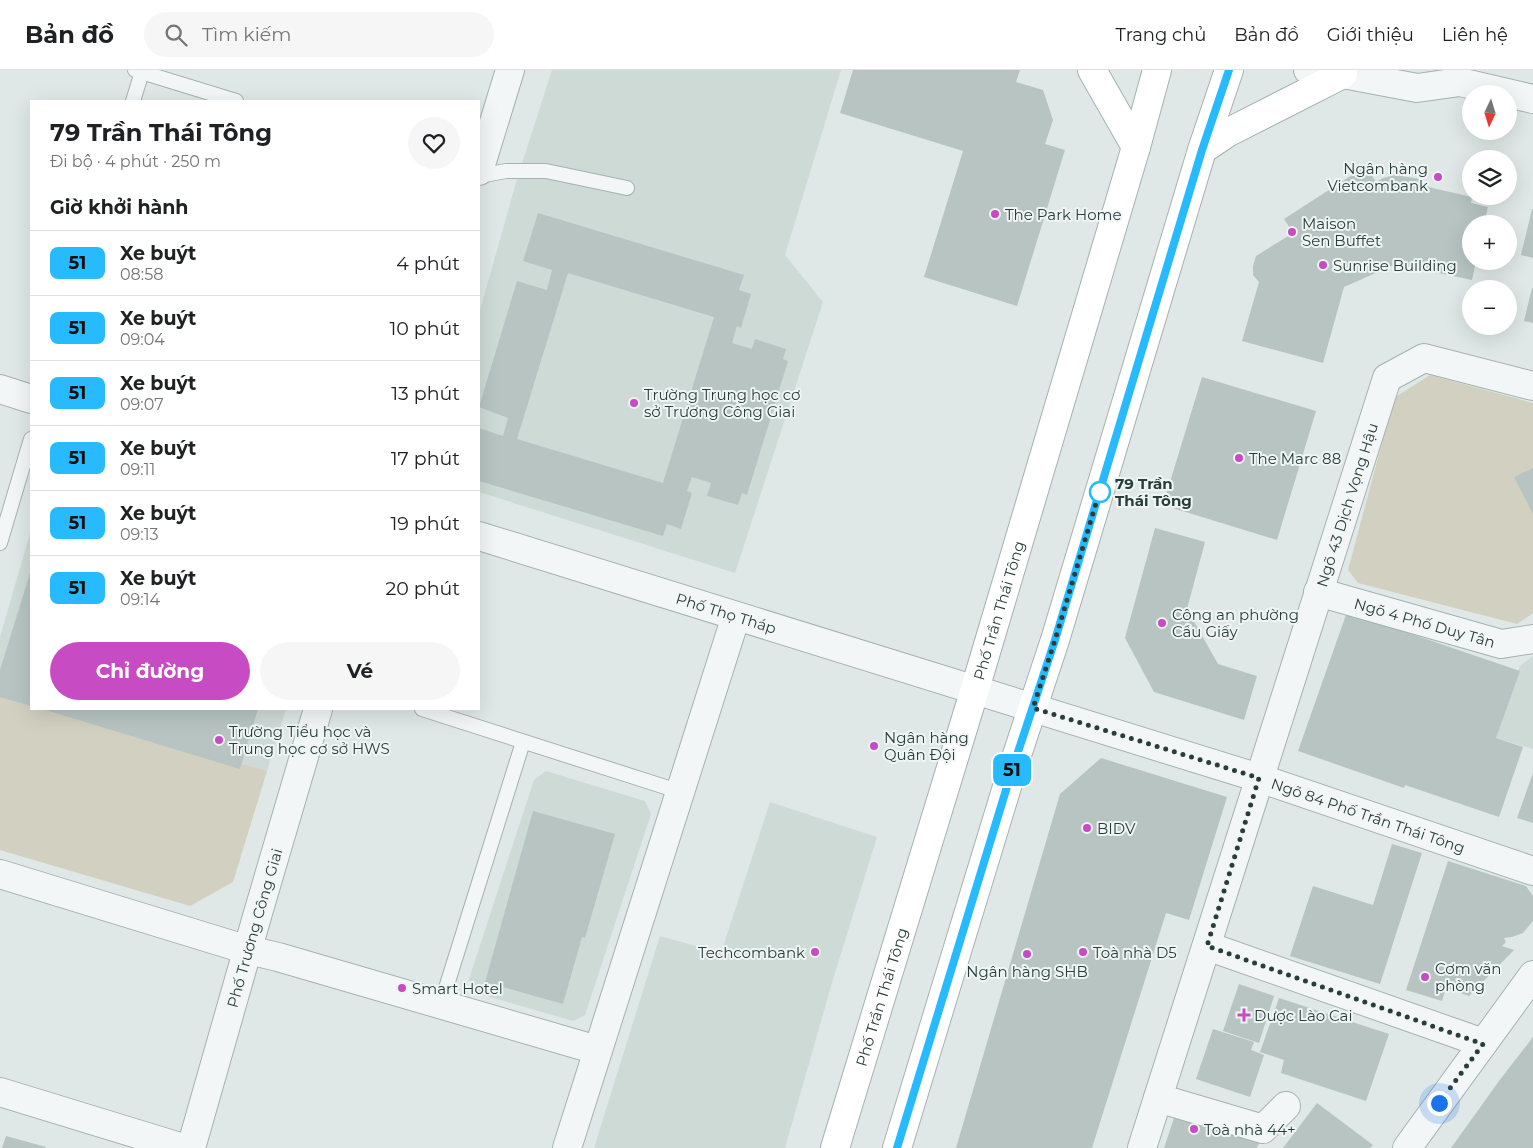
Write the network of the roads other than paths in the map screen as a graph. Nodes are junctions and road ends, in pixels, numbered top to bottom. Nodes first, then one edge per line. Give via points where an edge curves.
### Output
1 (510, 70) edge
2 (1092, 70) edge
3 (1157, 70) edge
4 (1228, 70) edge
5 (1308, 70) edge
6 (138, 71) edge
7 (1343, 74) junction
8 (1451, 76) edge
9 (1533, 99) edge
10 (133, 100) edge
11 (233, 100) edge
12 (1136, 147) junction
13 (1202, 150) junction
14 (480, 168) edge
15 (480, 176) edge
16 (627, 188) dead end
17 (1533, 386) edge
18 (0, 389) edge
19 (30, 399) edge
20 (30, 442) edge
21 (480, 536) edge
22 (0, 543) edge
23 (1318, 592) junction
24 (736, 616) junction
25 (1533, 639) edge
26 (975, 689) junction
27 (1033, 708) junction
28 (318, 710) edge
29 (425, 710) edge
30 (523, 742) junction
31 (1259, 778) junction
32 (681, 792) junction
33 (1533, 871) edge
34 (0, 874) edge
35 (1207, 946) junction
36 (248, 950) junction
37 (1533, 975) edge
38 (440, 1004) junction
39 (1483, 1044) junction
40 (597, 1050) junction
41 (0, 1092) edge
42 (1158, 1098) junction
43 (1286, 1106) dead end
44 (183, 1148) edge
45 (191, 1148) edge
46 (567, 1148) edge
47 (835, 1148) edge
48 (897, 1148) edge
49 (1142, 1148) edge
50 (1406, 1148) edge

1 - 14 street
2 - 12 main road
3 - 12 main road, Phố Trần Thái Tông
4 - 13 main road
5 - 7 street
6 - 10 lane
6 - 11 lane
7 - 8 street via 1417,88
7 - 13 main road via 1227,133
8 - 9 street
12 - 26 main road, Phố Trần Thái Tông
13 - 27 main road
15 - 16 lane via 506,171 546,171
17 - 23 street, Ngõ 43 Dịch Vọng Hậu via 1424,358 1387,378
18 - 19 street
20 - 22 lane
21 - 24 street, Phố Thọ Tháp
23 - 25 street, Ngõ 4 Phố Duy Tân via 1501,644
23 - 31 street, Ngõ 43 Dịch Vọng Hậu
24 - 26 street, Phố Thọ Tháp
24 - 32 street
26 - 27 street, Phố Thọ Tháp
26 - 47 main road, Phố Trần Thái Tông
27 - 31 street, Ngõ 84 Phố Trần Thái Tông
27 - 48 main road
28 - 36 street, Phố Trương Công Giai
29 - 30 lane
30 - 32 lane
30 - 38 lane
31 - 33 street, Ngõ 84 Phố Trần Thái Tông
31 - 35 street, Ngõ 43 Dịch Vọng Hậu
32 - 40 street
34 - 36 street
35 - 39 street
35 - 42 street, Ngõ 43 Dịch Vọng Hậu
36 - 38 street
36 - 45 street, Phố Trương Công Giai
37 - 39 street
38 - 40 street
39 - 50 street
40 - 46 street
41 - 44 street
42 - 43 street via 1263,1129
42 - 49 street, Ngõ 43 Dịch Vọng Hậu

